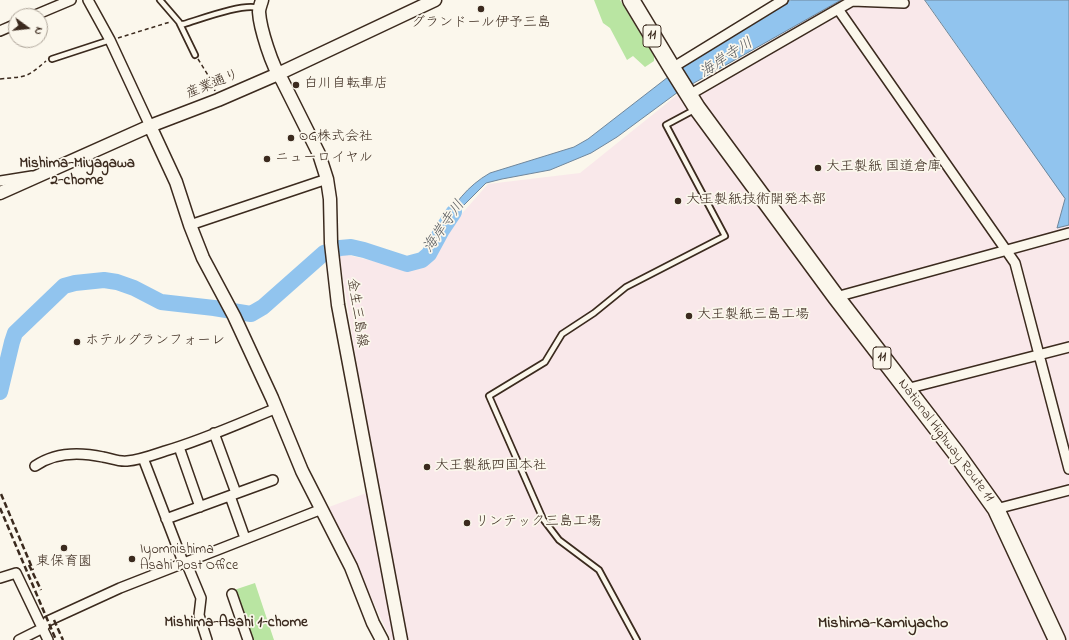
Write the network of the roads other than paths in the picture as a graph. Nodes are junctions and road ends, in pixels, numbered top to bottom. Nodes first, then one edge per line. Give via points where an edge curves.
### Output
1 (71, 0) edge
2 (88, 0) edge
3 (160, 0) edge
4 (435, 0) edge
5 (631, 0) edge
6 (783, 0) edge
7 (904, 3) dead end
8 (261, 4) edge
9 (838, 9) junction
10 (48, 10) edge
11 (179, 22) junction
12 (110, 40) junction
13 (195, 55) road end
14 (52, 59) road end
15 (673, 70) junction
16 (278, 74) junction
17 (690, 97) junction
18 (150, 126) junction
19 (40, 175) junction
20 (327, 179) junction
21 (0, 181) edge
22 (0, 193) edge
23 (190, 225) junction
24 (1069, 233) edge
25 (1006, 250) junction
26 (836, 297) junction
27 (1069, 347) edge
28 (1039, 355) junction
29 (906, 389) junction
30 (276, 408) junction
31 (214, 433) junction
32 (179, 447) junction
33 (142, 458) junction
34 (35, 466) dead end
35 (1069, 469) edge
36 (273, 480) dead end
37 (1069, 490) edge
38 (233, 494) junction
39 (200, 507) junction
40 (322, 509) junction
41 (996, 509) junction
42 (166, 519) junction
43 (246, 538) junction
44 (185, 562) junction
45 (0, 578) edge
46 (232, 594) dead end
47 (43, 628) junction
48 (20, 640) edge
49 (48, 640) edge
50 (207, 640) edge
51 (248, 640) edge
52 (382, 640) edge
53 (401, 640) edge
54 (637, 640) edge
55 (1057, 640) edge

1 - 10 street
2 - 12 street
3 - 11 lane
4 - 16 street, 産業通り
5 - 15 highway, National Highway Route 11 / 11
6 - 15 street
7 - 9 street via 852,1
8 - 11 lane via 184,24
8 - 16 street, 金生三島線 via 265,37
9 - 17 street
9 - 25 street
11 - 13 lane
12 - 14 lane
12 - 18 street
15 - 17 highway, National Highway Route 11 / 11
16 - 18 street, 産業通り
16 - 20 street, 金生三島線 via 319,154
17 - 26 highway, National Highway Route 11 / 11
17 - 54 lane via 666,125 725,236 626,287 594,313 562,334 545,362 489,396 543,519 559,540 598,570
18 - 19 street, 産業通り
18 - 23 street via 176,182
19 - 21 street
19 - 22 street, 産業通り
20 - 23 street
20 - 53 street, 金生三島線 via 338,305
23 - 30 street via 203,258 232,311
24 - 25 street
25 - 26 street
25 - 28 street via 1015,262
26 - 29 highway, National Highway Route 11 / 11
27 - 28 street
28 - 29 street
28 - 35 street
29 - 41 highway, National Highway Route 11 / 11
30 - 31 street
30 - 40 street via 302,471
31 - 32 street
31 - 38 street
32 - 33 street
32 - 39 street
33 - 34 street via 125,461 83,453 61,454
33 - 42 street
36 - 38 street
37 - 41 street
38 - 39 street
38 - 43 street
39 - 42 street
40 - 43 street
40 - 52 street via 351,567
41 - 55 highway, National Highway Route 11 / 11
42 - 44 street
43 - 44 street
44 - 47 street via 120,588 48,622
44 - 50 street via 201,598 199,615
45 - 47 street via 16,573
46 - 51 street
47 - 48 street
47 - 49 street

